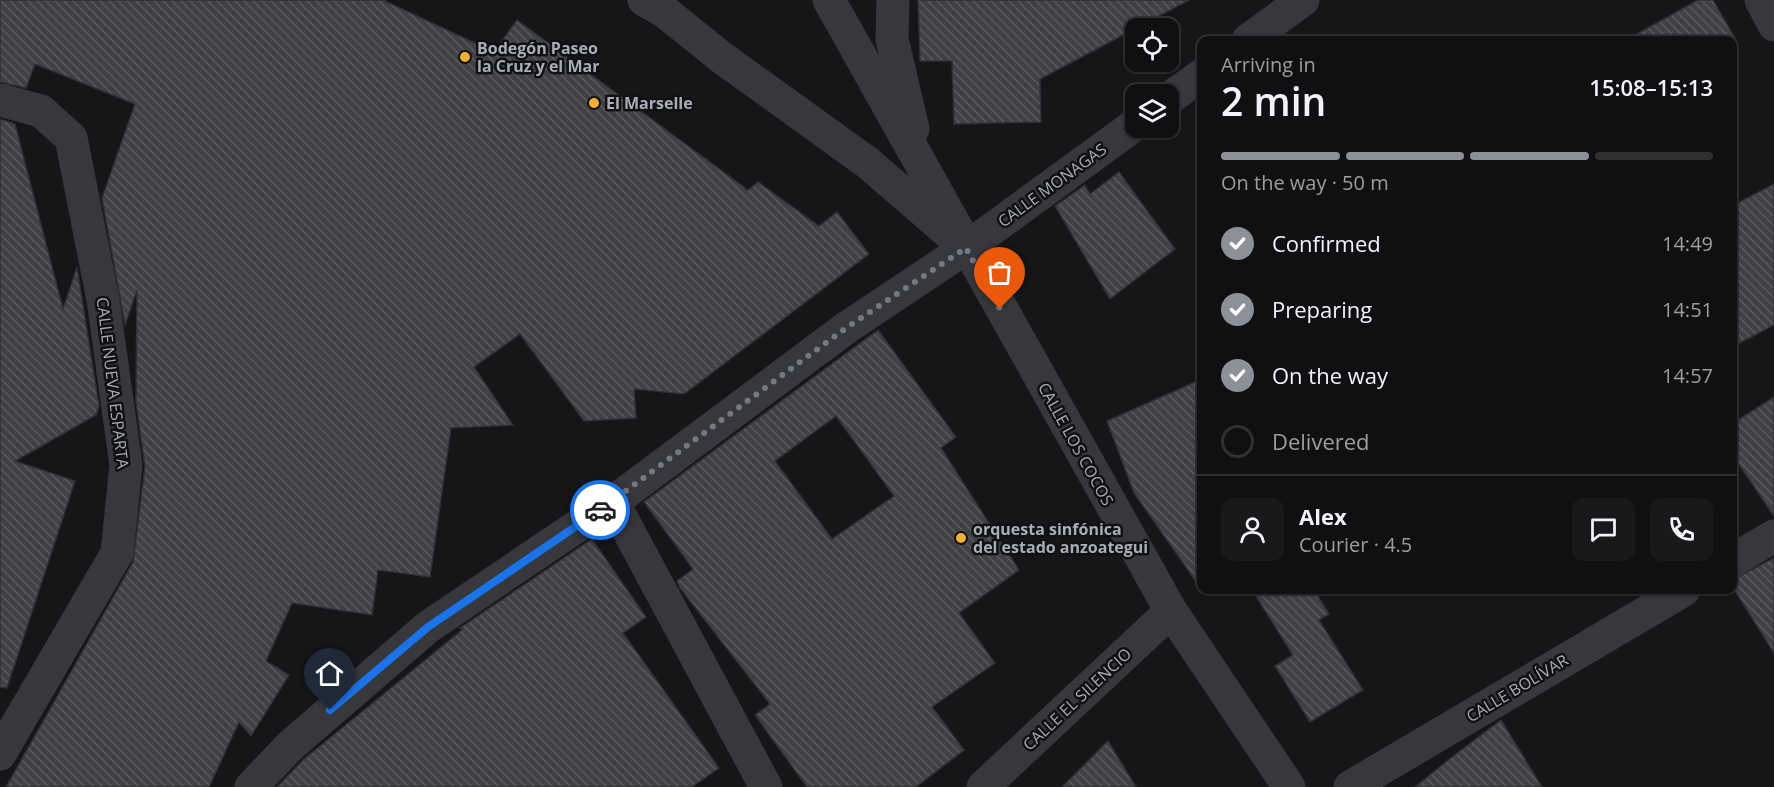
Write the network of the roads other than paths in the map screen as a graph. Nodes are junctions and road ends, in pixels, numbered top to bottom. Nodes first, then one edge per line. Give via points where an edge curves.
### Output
1 (644, 0) edge
2 (829, 0) edge
3 (893, 0) edge
4 (1303, 0) edge
5 (1761, 0) edge
6 (1774, 25) edge
7 (1254, 36) edge
8 (1197, 79) edge
9 (1179, 91) edge
10 (0, 100) edge
11 (1125, 132) edge
12 (966, 248) junction
13 (613, 502) junction
14 (1774, 536) edge
15 (1737, 558) edge
16 (1677, 594) edge
17 (1171, 611) junction
18 (0, 753) edge
19 (251, 787) edge
20 (766, 787) edge
21 (982, 787) edge
22 (1289, 787) edge
23 (1350, 787) edge

1 - 12 street via 868,163
2 - 12 street
3 - 12 street via 892,39 912,127
4 - 7 street
5 - 6 street
8 - 9 street
10 - 18 street, CALLE NUEVA ESPARTA via 41,111 71,138 103,300 126,465 117,553
11 - 12 street, CALLE MONAGAS
12 - 13 street, CALLE MONAGAS via 846,328
12 - 17 street, CALLE LOS COCOS
13 - 19 street, CALLE MONAGAS via 428,627 314,724
13 - 20 street
14 - 15 street
16 - 23 street, CALLE BOLÍVAR
17 - 21 street, CALLE EL SILENCIO
17 - 22 street, CALLE LOS COCOS

